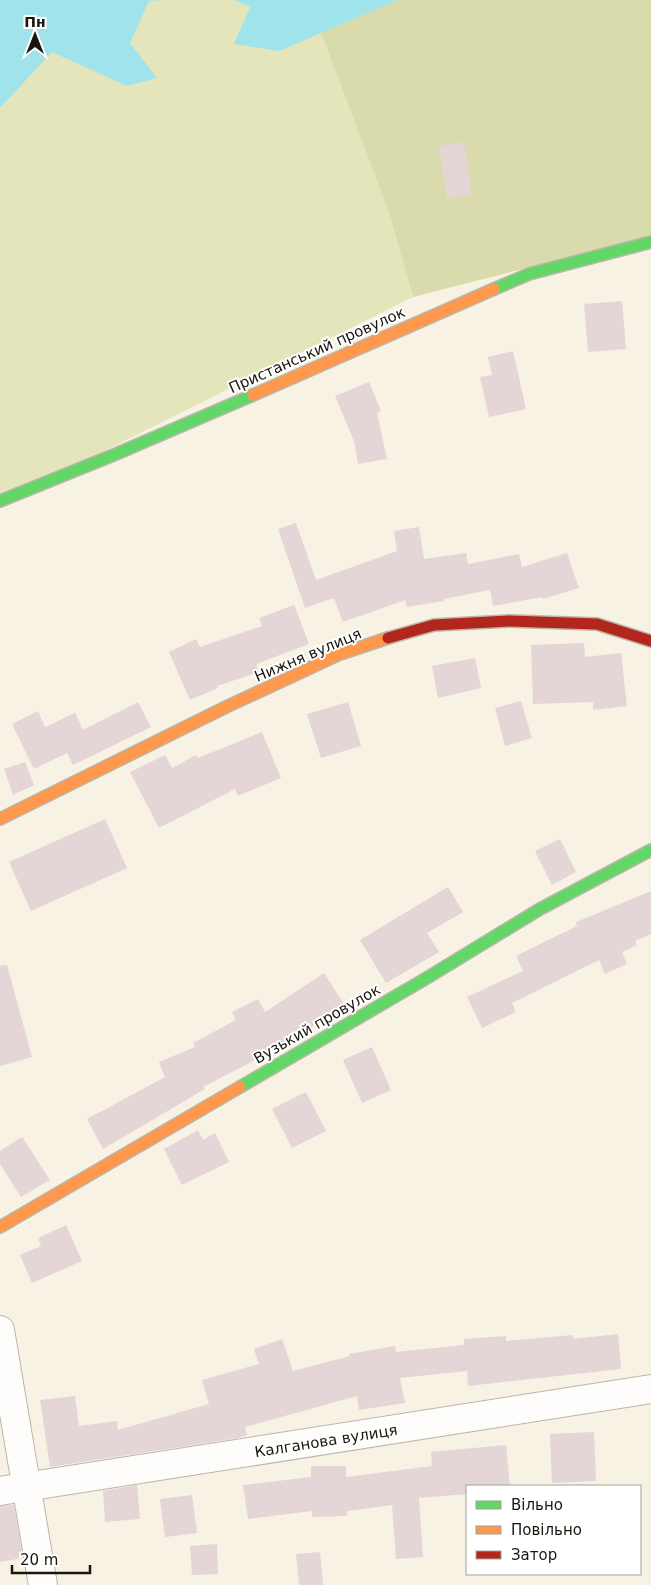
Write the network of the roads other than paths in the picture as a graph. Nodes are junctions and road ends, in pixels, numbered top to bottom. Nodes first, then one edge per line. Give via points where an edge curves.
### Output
1 (651, 242) edge
2 (0, 501) edge
3 (651, 641) edge
4 (0, 818) edge
5 (651, 850) edge
6 (0, 1227) edge
7 (0, 1330) edge
8 (651, 1389) edge
9 (27, 1488) junction
10 (0, 1491) edge
11 (43, 1585) edge

1 - 2 street, Пристанський провулок via 529,274 116,454
3 - 4 street, Нижня вулиця via 597,624 509,621 434,625 340,654
5 - 6 street, Вузький провулок via 540,909
7 - 9 street
8 - 9 street, Калганова вулиця
9 - 10 street, Калганова вулиця
9 - 11 street

